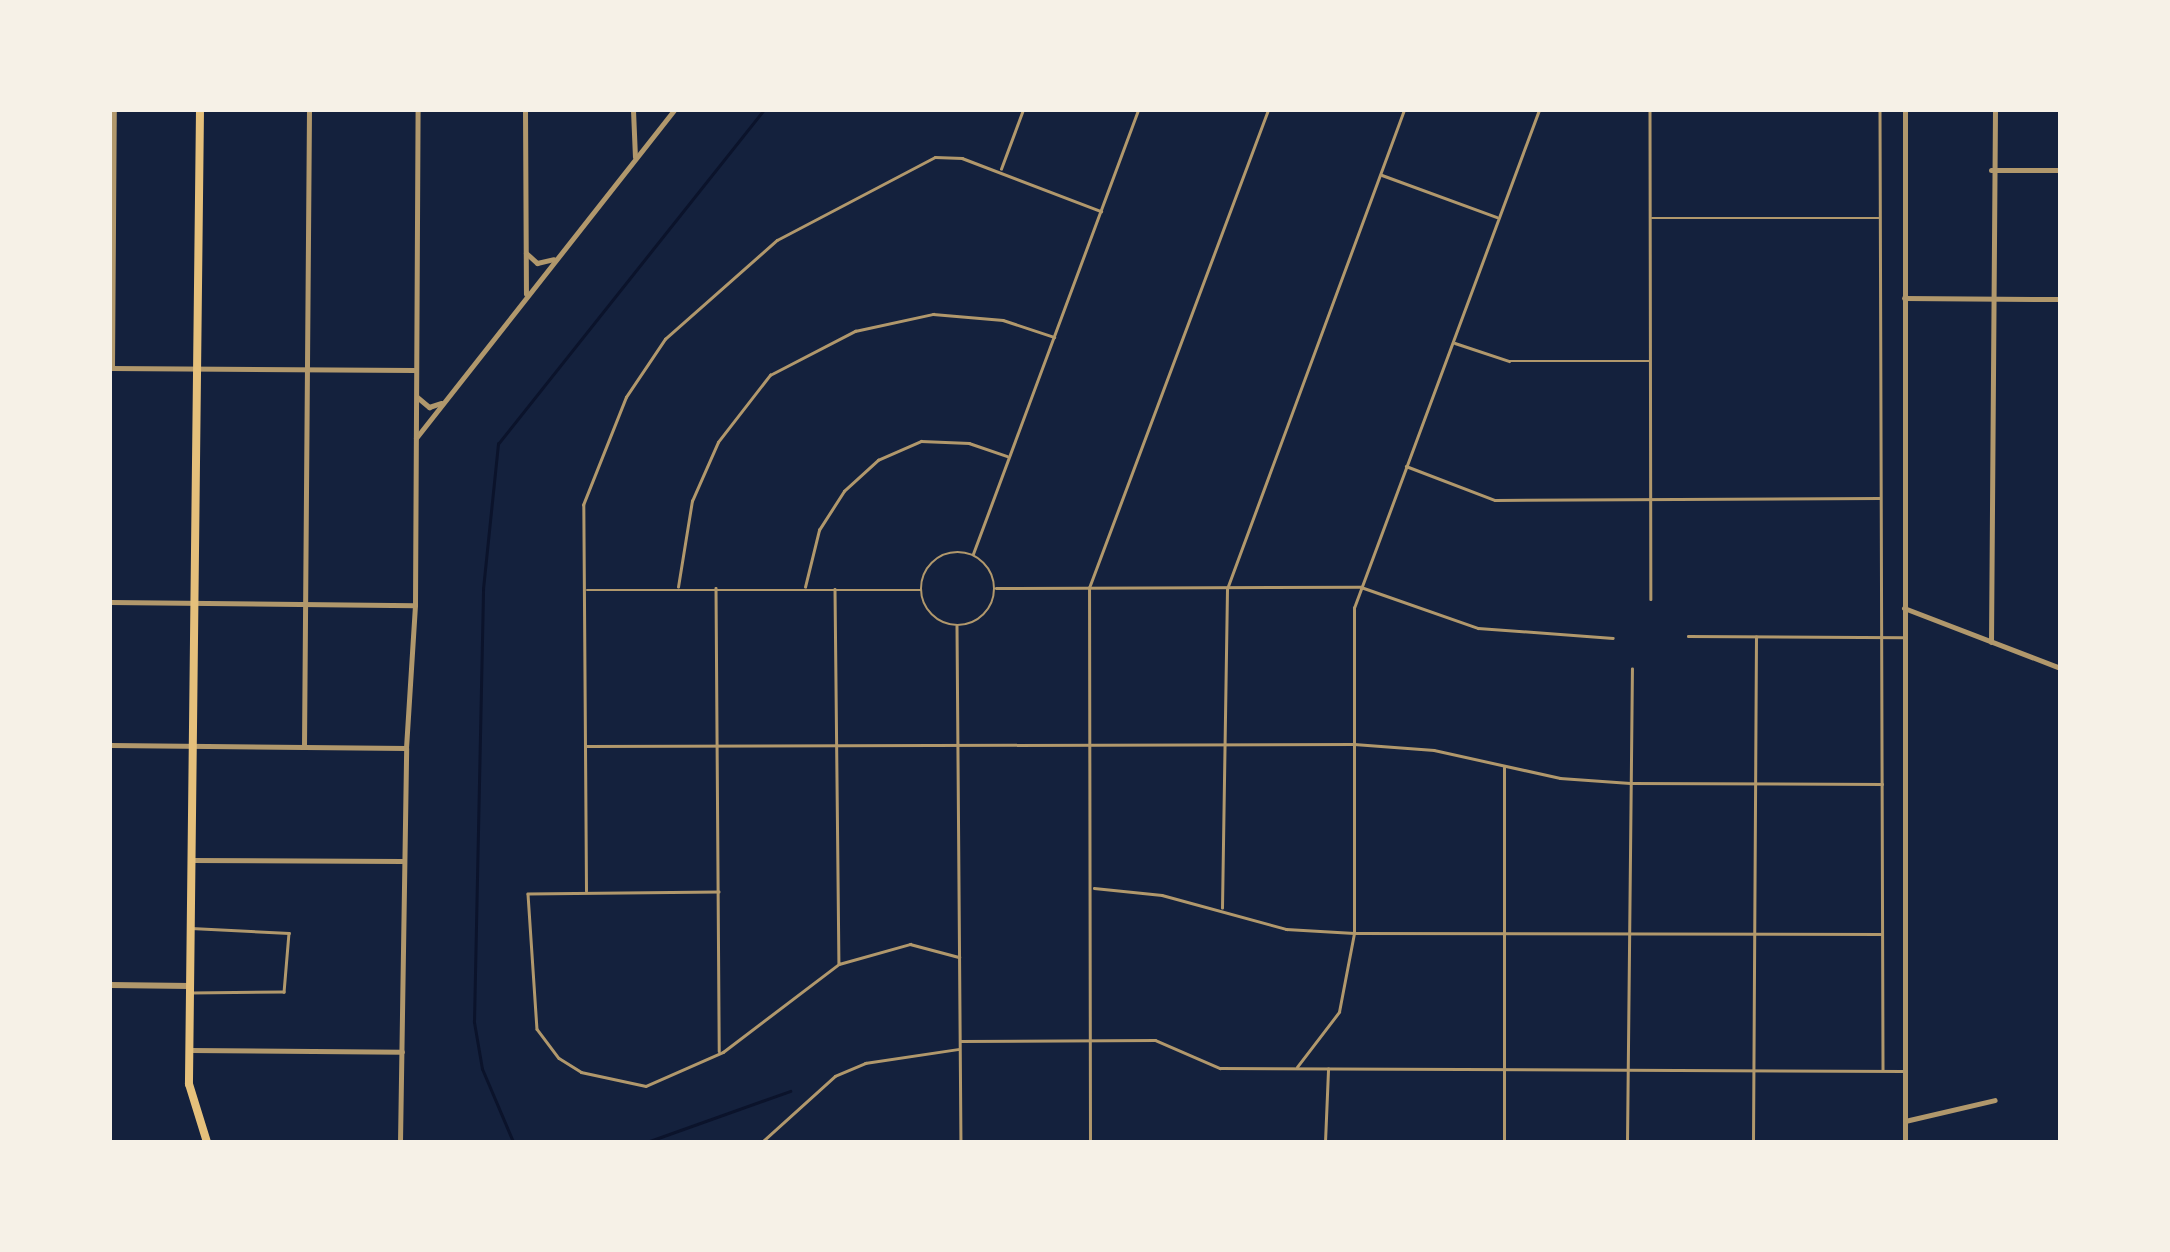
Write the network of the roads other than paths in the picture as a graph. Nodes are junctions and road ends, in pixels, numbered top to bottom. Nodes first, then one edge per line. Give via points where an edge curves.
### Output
1 (114, 110) edge
2 (200, 110) edge
3 (309, 110) edge
4 (418, 110) edge
5 (525, 110) edge
6 (634, 110) edge
7 (674, 110) edge
8 (1023, 110) edge
9 (1138, 110) edge
10 (1268, 110) edge
11 (1404, 110) edge
12 (1539, 110) edge
13 (1650, 110) edge
14 (1880, 110) edge
15 (1904, 110) edge
16 (1995, 110) edge
17 (635, 159) junction
18 (1992, 170) junction
19 (2060, 170) edge
20 (1000, 171) junction
21 (1380, 174) junction
22 (1101, 211) junction
23 (1498, 218) junction
24 (1650, 218) junction
25 (1881, 218) junction
26 (525, 252) junction
27 (557, 258) junction
28 (526, 297) junction
29 (1904, 298) junction
30 (1993, 298) junction
31 (2060, 299) edge
32 (1054, 338) junction
33 (1452, 342) junction
34 (1650, 361) junction
35 (111, 368) edge
36 (198, 368) junction
37 (306, 369) junction
38 (414, 370) junction
39 (414, 390) junction
40 (444, 402) junction
41 (414, 439) junction
42 (1010, 456) junction
43 (1406, 466) junction
44 (1882, 498) junction
45 (1651, 500) junction
46 (973, 554) junction
47 (678, 587) junction
48 (1361, 587) junction
49 (716, 588) junction
50 (996, 588) junction
51 (1089, 588) junction
52 (805, 589) junction
53 (1227, 589) junction
54 (586, 590) junction
55 (835, 590) junction
56 (921, 590) junction
57 (1651, 599) dead end
58 (110, 602) edge
59 (196, 603) junction
60 (307, 604) junction
61 (415, 605) junction
62 (1904, 608) junction
63 (957, 626) junction
64 (1688, 636) dead end
65 (1756, 637) junction
66 (1904, 637) junction
67 (1613, 638) dead end
68 (1882, 638) junction
69 (1990, 642) junction
70 (2060, 668) edge
71 (1632, 669) dead end
72 (957, 742) junction
73 (1092, 743) junction
74 (1225, 743) junction
75 (1354, 744) junction
76 (110, 745) edge
77 (836, 745) junction
78 (191, 746) junction
79 (588, 746) junction
80 (716, 746) junction
81 (304, 747) junction
82 (406, 748) junction
83 (1504, 767) junction
84 (1755, 782) junction
85 (1630, 783) junction
86 (1882, 784) junction
87 (190, 860) junction
88 (402, 862) junction
89 (1093, 888) junction
90 (586, 891) junction
91 (719, 892) junction
92 (1222, 908) junction
93 (190, 928) junction
94 (1504, 932) junction
95 (1354, 933) junction
96 (1754, 934) junction
97 (1883, 934) junction
98 (1628, 935) junction
99 (959, 957) junction
100 (839, 964) junction
101 (110, 985) edge
102 (190, 989) junction
103 (960, 1041) junction
104 (1092, 1041) junction
105 (960, 1048) junction
106 (189, 1050) junction
107 (402, 1052) junction
108 (719, 1054) junction
109 (1502, 1066) junction
110 (1298, 1067) junction
111 (1328, 1067) junction
112 (1628, 1068) junction
113 (1753, 1069) junction
114 (1883, 1070) junction
115 (1905, 1072) junction
116 (1996, 1100) dead end
117 (1905, 1122) junction
118 (207, 1142) edge
119 (400, 1142) edge
120 (762, 1142) edge
121 (961, 1142) edge
122 (1090, 1142) edge
123 (1325, 1142) edge
124 (1504, 1142) edge
125 (1627, 1142) edge
126 (1753, 1142) edge
127 (1904, 1142) edge

1 - 35 street
2 - 36 main road
3 - 37 street
4 - 38 street
5 - 26 street
6 - 17 street
7 - 17 street
8 - 20 lane
9 - 22 lane
10 - 51 lane
11 - 21 lane
12 - 23 lane
13 - 24 lane
14 - 25 lane
15 - 29 street
16 - 18 street
17 - 27 street
18 - 19 street
18 - 30 street
20 - 22 lane
20 - 54 lane via 951,156 927,161 777,240 665,339 626,397 583,504
21 - 23 lane
21 - 53 lane
22 - 32 lane
23 - 33 lane
24 - 25 lane
24 - 34 lane
25 - 44 lane
26 - 27 street via 538,263
26 - 28 street
27 - 28 street
28 - 40 street
29 - 30 street
29 - 62 street
30 - 31 street
30 - 69 street
32 - 42 lane
32 - 47 lane via 1003,320 934,314 855,331 770,374 718,442 692,501
33 - 34 lane via 1509,360
33 - 43 lane
34 - 45 lane
35 - 36 street
36 - 37 street
36 - 59 main road
37 - 38 street
37 - 60 street
38 - 39 street
39 - 40 street via 426,406
39 - 41 street
40 - 41 street
41 - 61 street
42 - 46 lane
42 - 52 lane via 968,443 921,442 878,460 844,491 819,530
43 - 45 lane via 1494,500
43 - 48 lane
44 - 45 lane
44 - 68 lane
45 - 57 lane
46 - 50 lane via 989,568
46 - 56 lane via 937,558
47 - 49 lane
47 - 54 lane
48 - 53 lane
48 - 67 lane via 1478,628
48 - 75 lane via 1354,608
49 - 52 lane
49 - 80 lane
50 - 51 lane
50 - 63 lane via 982,618
51 - 53 lane
51 - 73 lane
52 - 55 lane
53 - 74 lane
54 - 79 lane
55 - 56 lane
55 - 77 lane
56 - 63 lane via 932,615
58 - 59 street
59 - 60 street
59 - 78 main road
60 - 61 street
60 - 81 street
61 - 82 street
62 - 66 street
62 - 69 street
63 - 72 lane
64 - 65 lane
65 - 68 lane
65 - 84 lane
66 - 68 lane
66 - 115 street
68 - 86 lane
69 - 70 street
71 - 85 lane
72 - 73 lane
72 - 77 lane
72 - 99 lane
73 - 74 lane
73 - 89 lane
74 - 75 lane
74 - 92 lane
75 - 83 lane via 1434,750
75 - 95 lane
76 - 78 street
77 - 80 lane
77 - 100 lane
78 - 81 street
78 - 87 main road
79 - 80 lane
79 - 90 lane
80 - 91 lane
81 - 82 street
82 - 88 street
83 - 85 lane
83 - 94 lane
84 - 85 lane
84 - 86 lane
84 - 96 lane
85 - 98 lane
86 - 97 lane
87 - 88 street
87 - 93 main road
88 - 107 street
89 - 92 lane
89 - 104 lane
90 - 91 lane
90 - 108 lane via 528,894 537,1029 570,1066 646,1086
91 - 108 lane
92 - 95 lane via 1286,928
93 - 102 main road
93 - 102 lane via 284,928 288,950 284,992
94 - 95 lane
94 - 98 lane
94 - 109 lane
95 - 110 lane via 1339,1012
96 - 97 lane
96 - 98 lane
96 - 113 lane
97 - 114 lane
98 - 112 lane
99 - 100 lane via 910,944
99 - 103 lane
100 - 108 lane
101 - 102 street
102 - 106 main road
103 - 104 lane
103 - 105 lane
104 - 110 lane via 1155,1040 1220,1068
104 - 122 lane
105 - 120 lane via 865,1063 835,1076
105 - 121 lane
106 - 107 street
106 - 118 main road via 191,1101
107 - 119 street
109 - 111 lane
109 - 112 lane
109 - 124 lane
110 - 111 lane
111 - 123 lane
112 - 113 lane
112 - 125 lane
113 - 114 lane
113 - 126 lane
114 - 115 lane
115 - 117 street
116 - 117 street
117 - 127 street

